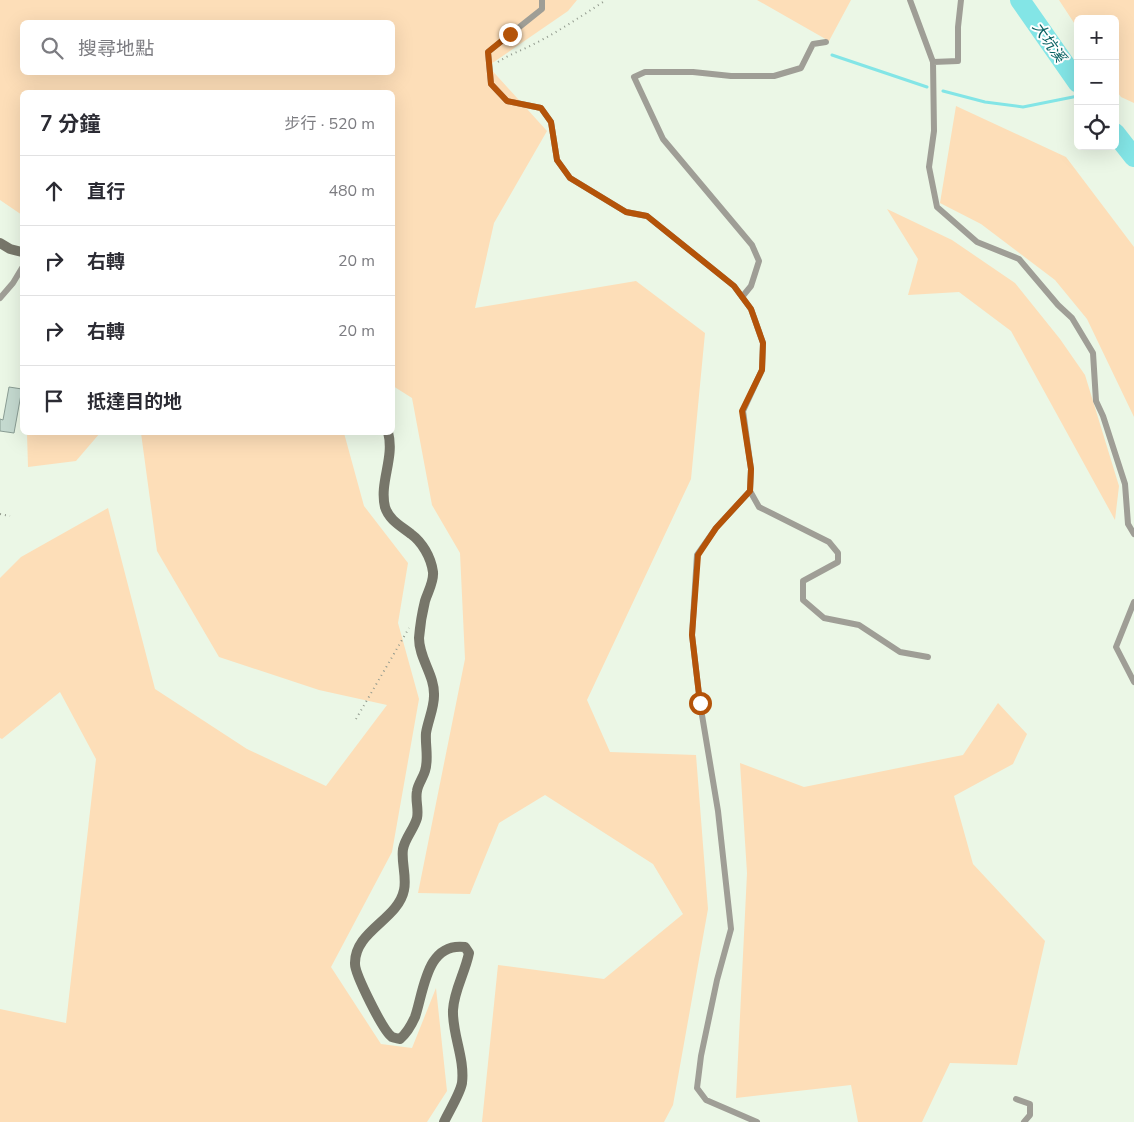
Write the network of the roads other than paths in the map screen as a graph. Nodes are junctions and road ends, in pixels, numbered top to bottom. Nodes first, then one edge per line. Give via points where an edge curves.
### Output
1 (542, 0) edge
2 (910, 0) edge
3 (961, 0) edge
4 (826, 42) dead end
5 (933, 62) junction
6 (0, 243) edge
7 (20, 252) edge
8 (20, 271) edge
9 (742, 297) junction
10 (0, 298) edge
11 (388, 435) edge
12 (750, 491) junction
13 (1134, 534) edge
14 (1134, 602) edge
15 (928, 657) dead end
16 (1134, 682) edge
17 (1016, 1099) dead end
18 (444, 1122) edge
19 (757, 1122) edge
20 (1024, 1122) edge

1 - 9 lane via 542,9 488,52 491,84 507,101 541,108 551,122 557,160 570,178 626,212 647,216 734,286
2 - 5 lane
3 - 5 lane via 958,61
4 - 9 lane via 813,44 801,68 774,76 645,72 634,77 663,139 752,246 759,261 751,286
5 - 13 lane via 934,131 929,167 937,207 977,242 1019,259 1072,318 1092,353 1096,401 1125,484 1128,524
6 - 7 street
8 - 10 lane
9 - 12 lane via 751,309 763,343 762,370 742,411 751,469
11 - 18 street via 389,459 383,492 386,509 393,520 420,542 433,571 419,640 434,682 434,697 426,735 426,769 416,792 416,819 403,851 404,890 398,904 360,944 355,965 383,1026 392,1037 400,1039 407,1033 415,1016 427,972 434,961 445,949 455,946 464,947 469,953 453,1010 462,1085
12 - 15 lane via 759,507 829,542 838,553 838,562 803,582 803,600 824,618 859,625 900,652
12 - 19 lane via 716,528 698,555 692,635 731,929 717,980 697,1088 706,1100
14 - 16 lane via 1116,647
17 - 20 lane via 1030,1104 1030,1115

